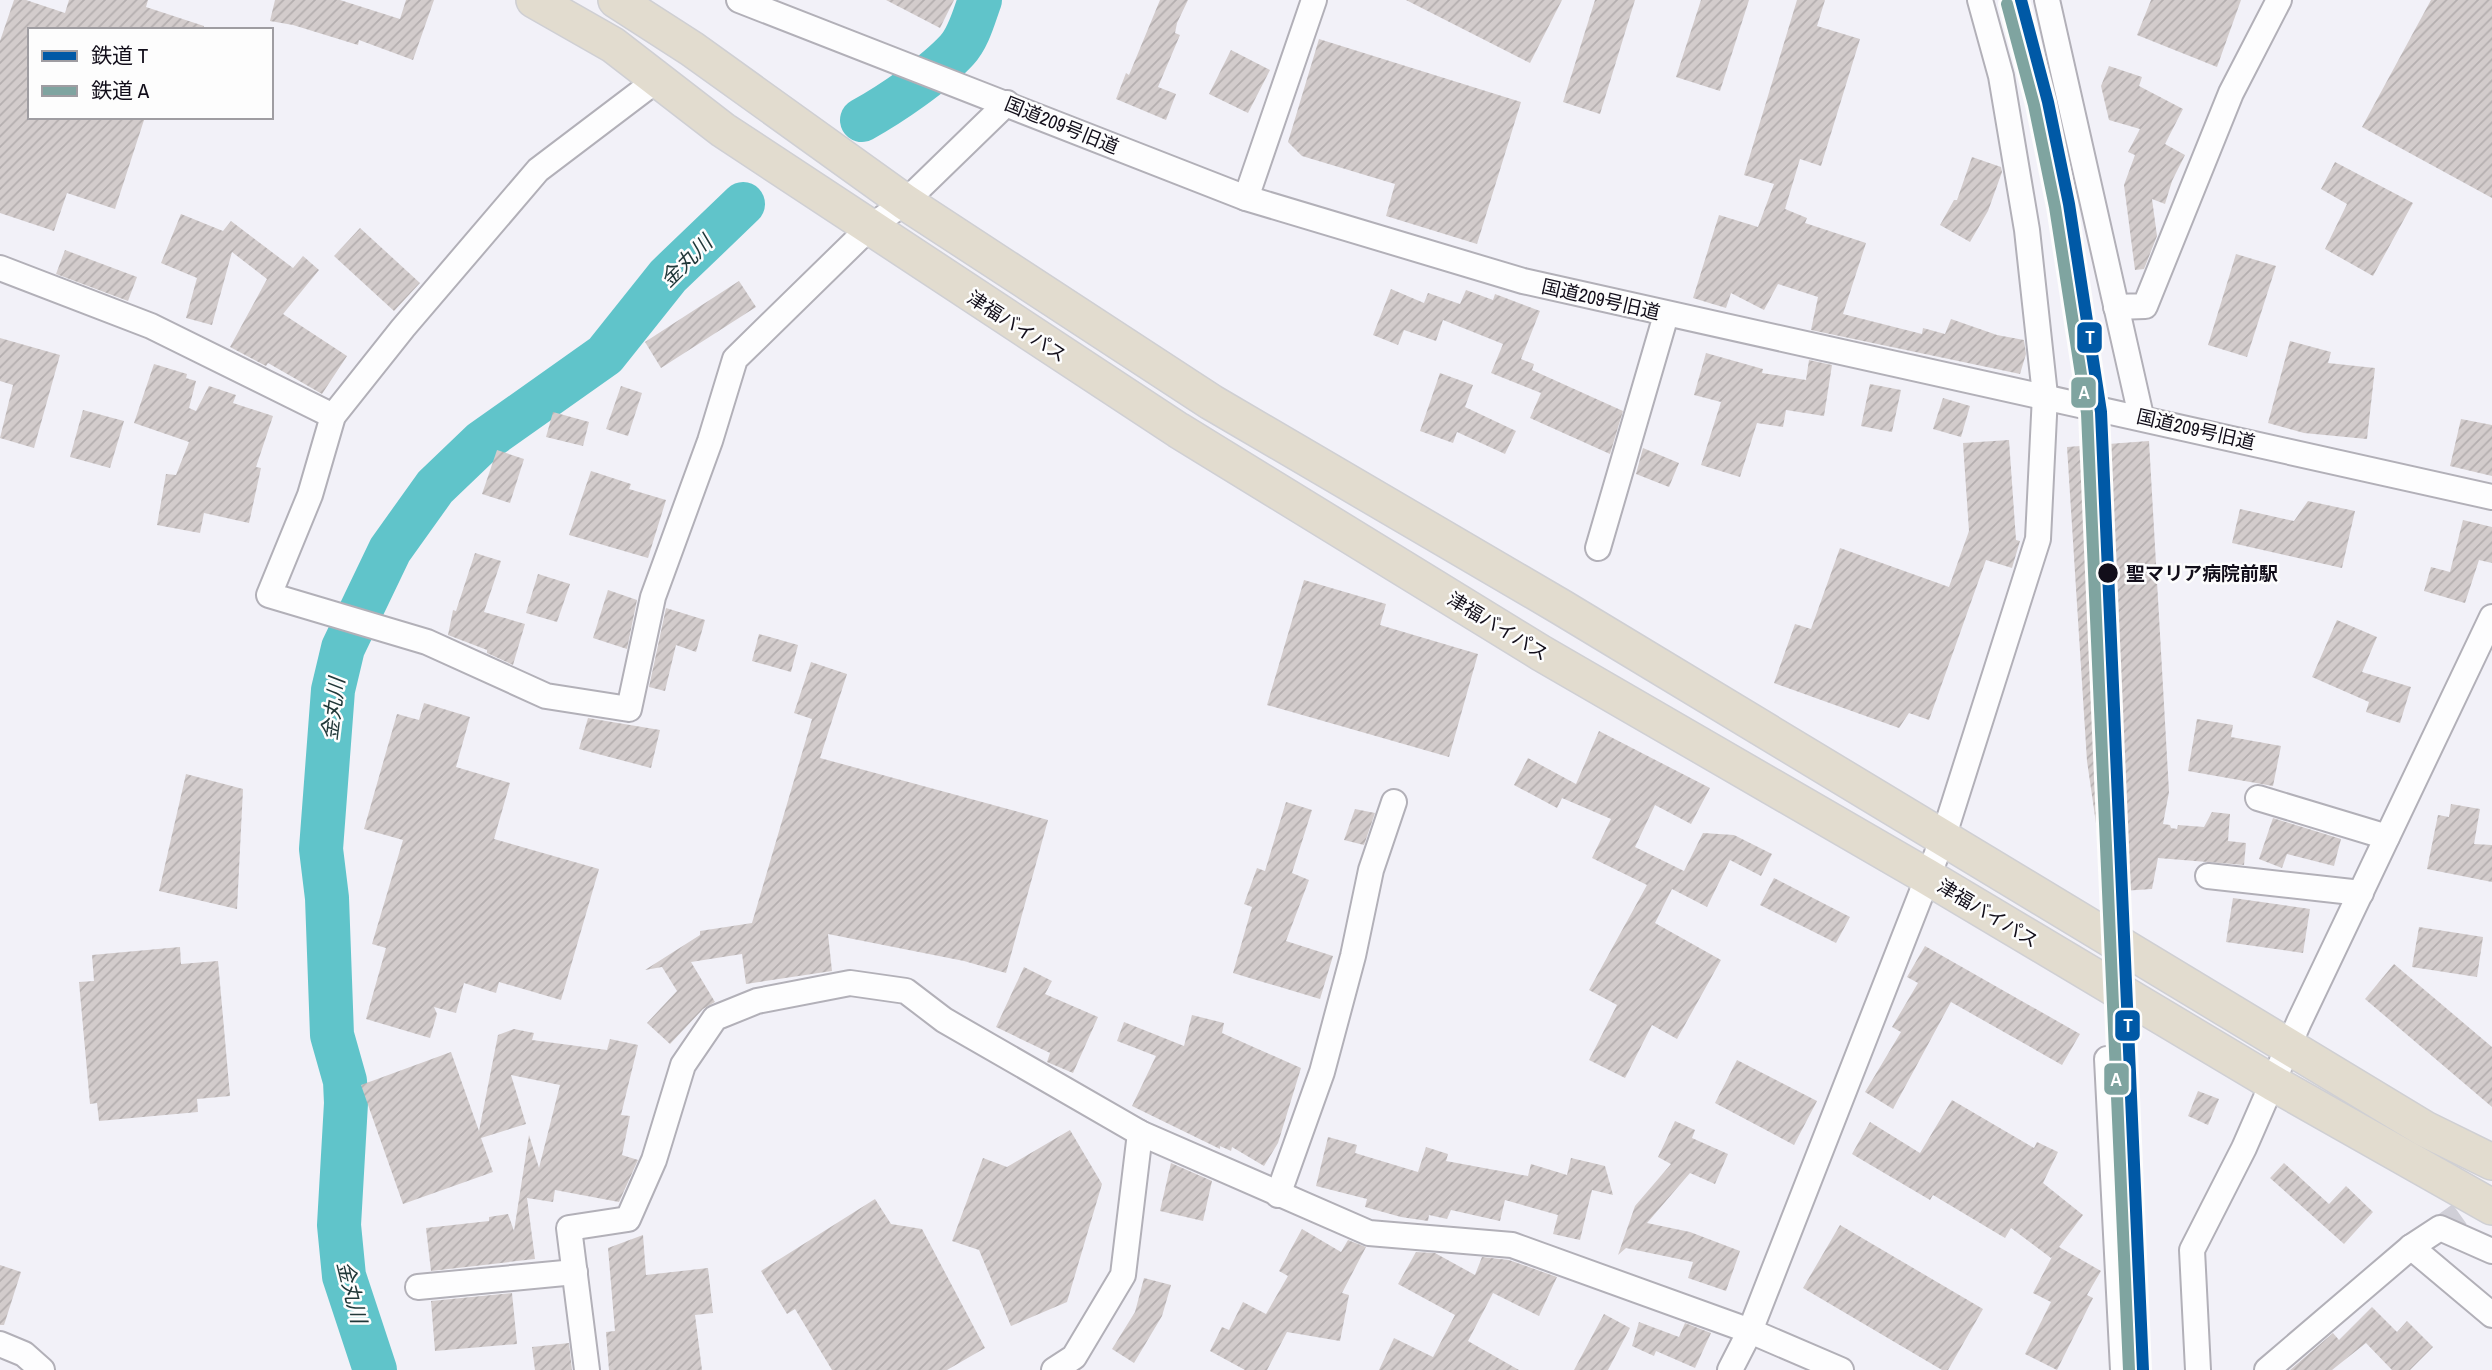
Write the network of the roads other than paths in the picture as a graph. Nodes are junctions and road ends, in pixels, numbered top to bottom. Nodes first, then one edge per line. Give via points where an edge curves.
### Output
1 (534, 0) edge
2 (739, 0) edge
3 (1314, 0) edge
4 (1980, 0) edge
5 (2047, 0) edge
6 (2279, 0) edge
7 (639, 4) edge
8 (658, 79) junction
9 (1007, 103) junction
10 (1246, 198) junction
11 (905, 202) junction
12 (869, 229) junction
13 (0, 268) edge
14 (2116, 307) junction
15 (1666, 315) junction
16 (2045, 395) junction
17 (333, 416) junction
18 (2141, 416) junction
19 (2492, 497) edge
20 (1598, 548) dead end
21 (2492, 617) edge
22 (2258, 798) dead end
23 (1394, 803) dead end
24 (2387, 837) junction
25 (1942, 838) junction
26 (1926, 876) junction
27 (2208, 876) dead end
28 (2361, 893) junction
29 (2290, 1045) junction
30 (2107, 1059) dead end
31 (2273, 1083) junction
32 (1140, 1133) junction
33 (2492, 1162) edge
34 (1278, 1195) junction
35 (2492, 1207) edge
36 (2411, 1247) junction
37 (2492, 1251) edge
38 (575, 1272) junction
39 (418, 1287) dead end
40 (2492, 1315) edge
41 (1750, 1331) junction
42 (0, 1344) edge
43 (1069, 1366) edge
44 (42, 1370) edge
45 (587, 1370) edge
46 (1730, 1370) edge
47 (1841, 1370) edge
48 (2123, 1370) edge
49 (2198, 1370) edge
50 (2267, 1370) edge

1 - 8 highway, 津福バイパス via 613,45
2 - 9 street, 国道209号旧道
3 - 10 street
4 - 16 street via 2001,76 2025,218
5 - 14 street
6 - 14 street via 2231,93 2145,306
7 - 11 highway
8 - 12 highway, 津福バイパス via 723,130
8 - 17 street via 538,170
9 - 10 street, 国道209号旧道
9 - 11 street
10 - 15 street, 国道209号旧道 via 1523,281
11 - 12 street
11 - 25 highway via 1211,402
12 - 17 street via 735,359 653,597 629,709 545,696 427,642 269,595 310,495
12 - 26 highway, 津福バイパス via 1178,430 1541,653
13 - 17 street via 151,326
14 - 18 street
15 - 16 street, 国道209号旧道
15 - 20 street
16 - 18 street, 国道209号旧道
16 - 25 street via 2038,539
18 - 19 street, 国道209号旧道
21 - 24 street
22 - 24 street
23 - 34 street via 1371,870 1322,1072
24 - 28 street
25 - 26 street
25 - 29 highway
26 - 31 highway, 津福バイパス
26 - 41 street
27 - 28 street
28 - 29 street
29 - 31 street
29 - 33 highway via 2425,1129
30 - 48 street
31 - 35 highway, 津福バイパス
31 - 49 street via 2192,1250
32 - 34 street
32 - 38 street via 944,1020 906,990 850,983 757,1001 715,1018 683,1065 654,1160 628,1219 569,1228
32 - 43 street via 1123,1275
34 - 41 street via 1369,1233 1512,1245
36 - 37 street via 2440,1228
36 - 40 street
36 - 50 street
38 - 39 street
38 - 45 street
41 - 46 street
41 - 47 street
42 - 44 street via 24,1354

